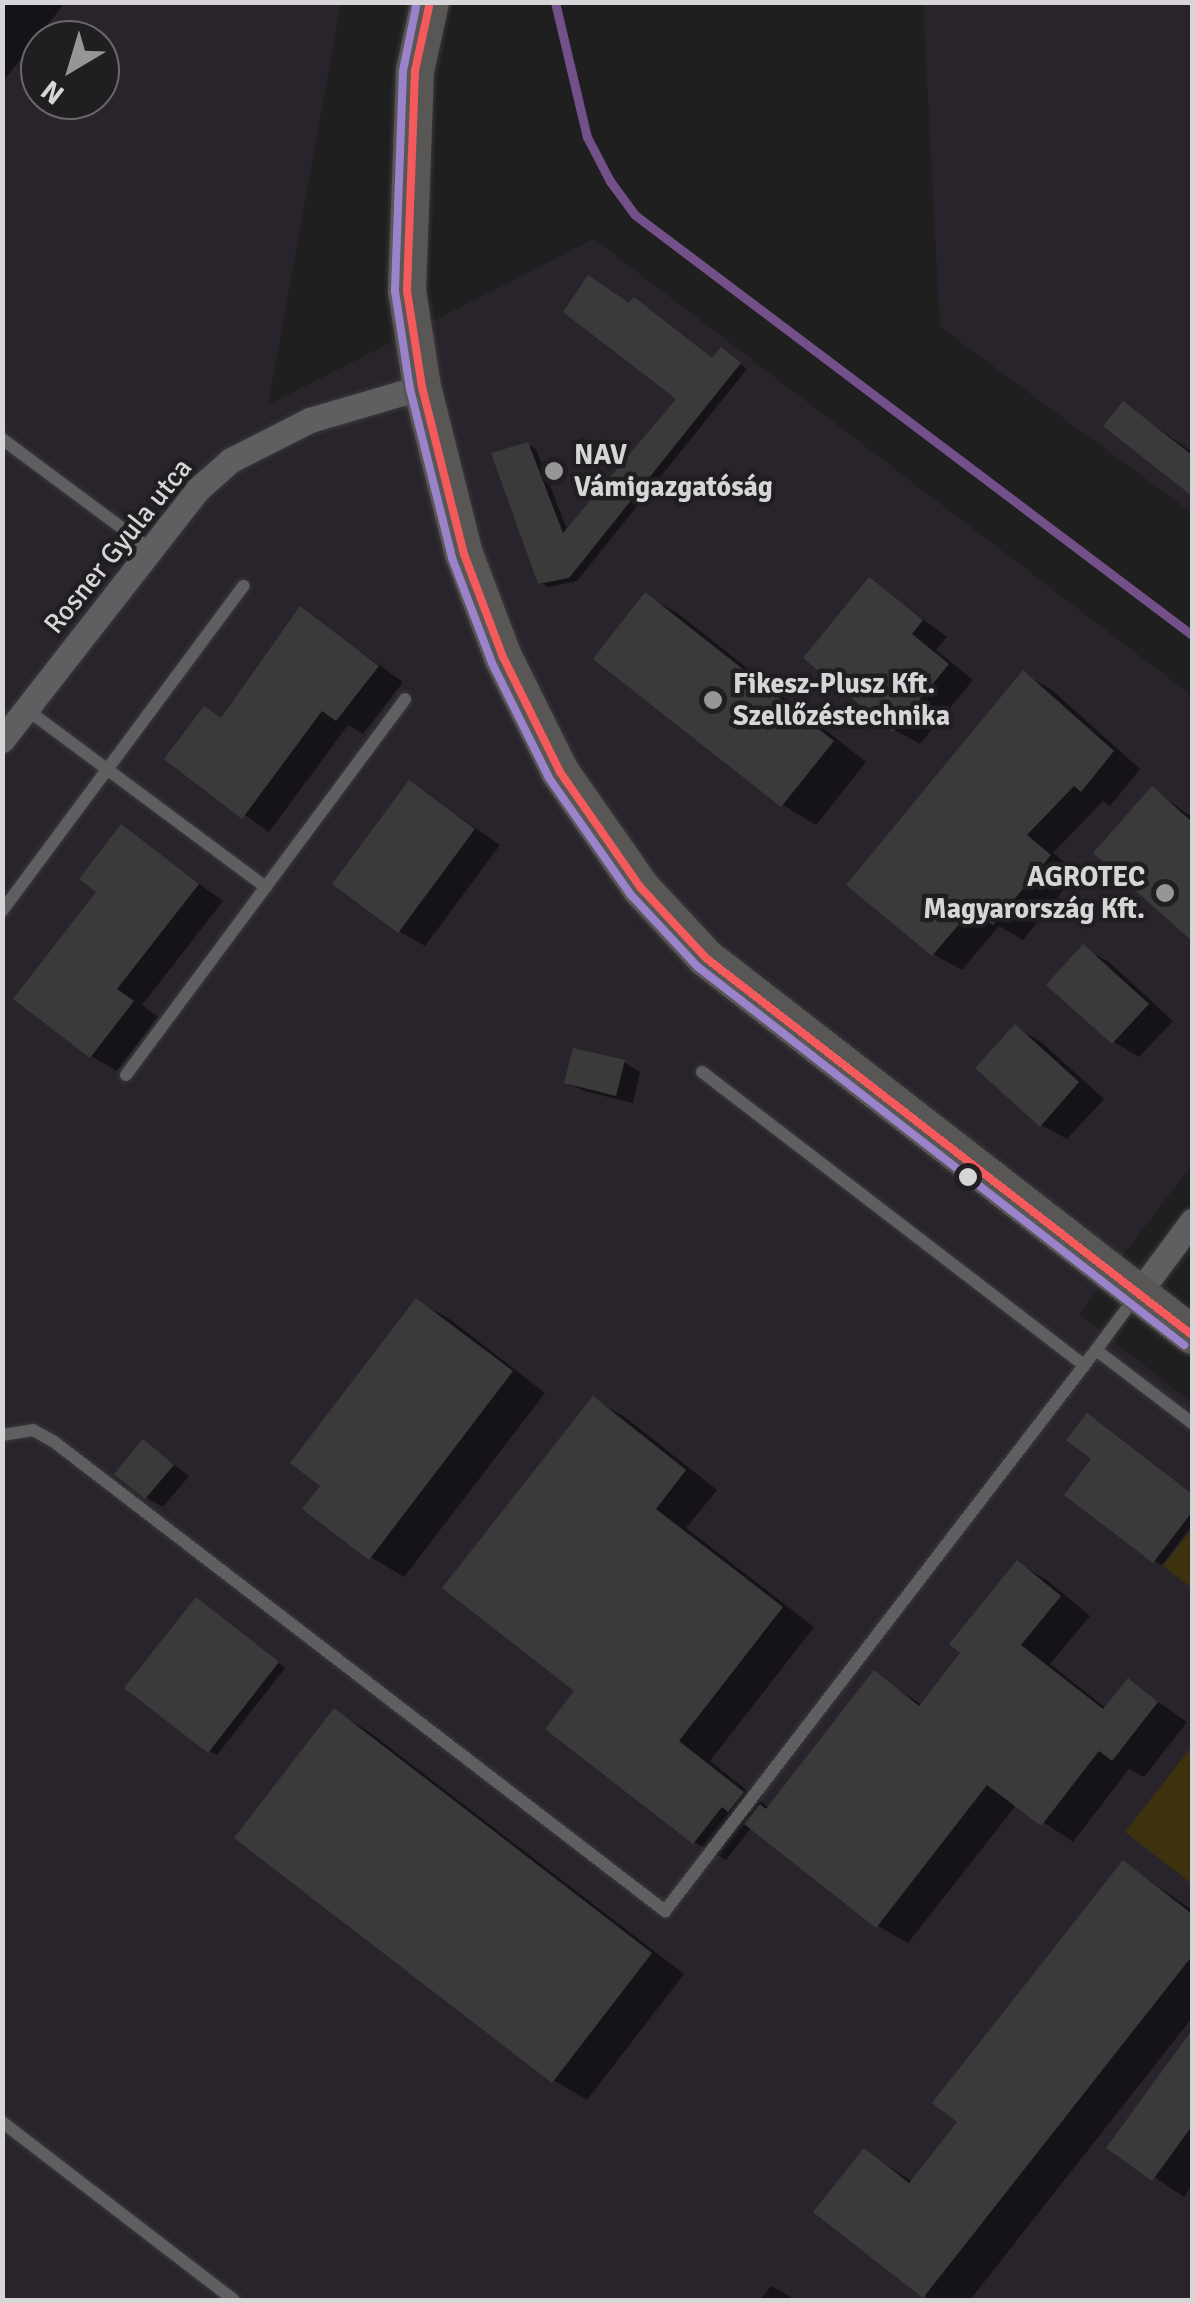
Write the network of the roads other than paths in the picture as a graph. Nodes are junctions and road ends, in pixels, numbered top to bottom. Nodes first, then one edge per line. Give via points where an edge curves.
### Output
1 (430, 2) edge
2 (422, 388) junction
3 (2, 439) edge
4 (150, 550) junction
5 (243, 586) dead end
6 (405, 700) dead end
7 (26, 709) junction
8 (2, 740) edge
9 (107, 769) junction
10 (266, 887) junction
11 (2, 911) edge
12 (702, 1072) dead end
13 (126, 1075) dead end
14 (1192, 1221) edge
15 (1138, 1294) junction
16 (1192, 1336) edge
17 (1096, 1350) junction
18 (1084, 1365) junction
19 (1192, 1424) edge
20 (2, 1434) edge
21 (2, 2122) edge
22 (234, 2300) edge

1 - 2 main road via 415,71 407,291
2 - 4 street, Rosner Gyula utca via 264,440 198,489
2 - 15 main road via 464,554 504,657 560,772 642,888 746,992
3 - 4 lane
4 - 7 street, Rosner Gyula utca
5 - 9 lane
6 - 10 lane
7 - 8 street, Rosner Gyula utca
7 - 9 lane
9 - 10 lane
9 - 11 lane
10 - 13 lane
12 - 18 lane
14 - 15 street
15 - 16 main road
15 - 17 lane
17 - 18 lane
17 - 19 lane
18 - 20 lane via 665,1911 53,1441 33,1430
21 - 22 lane

